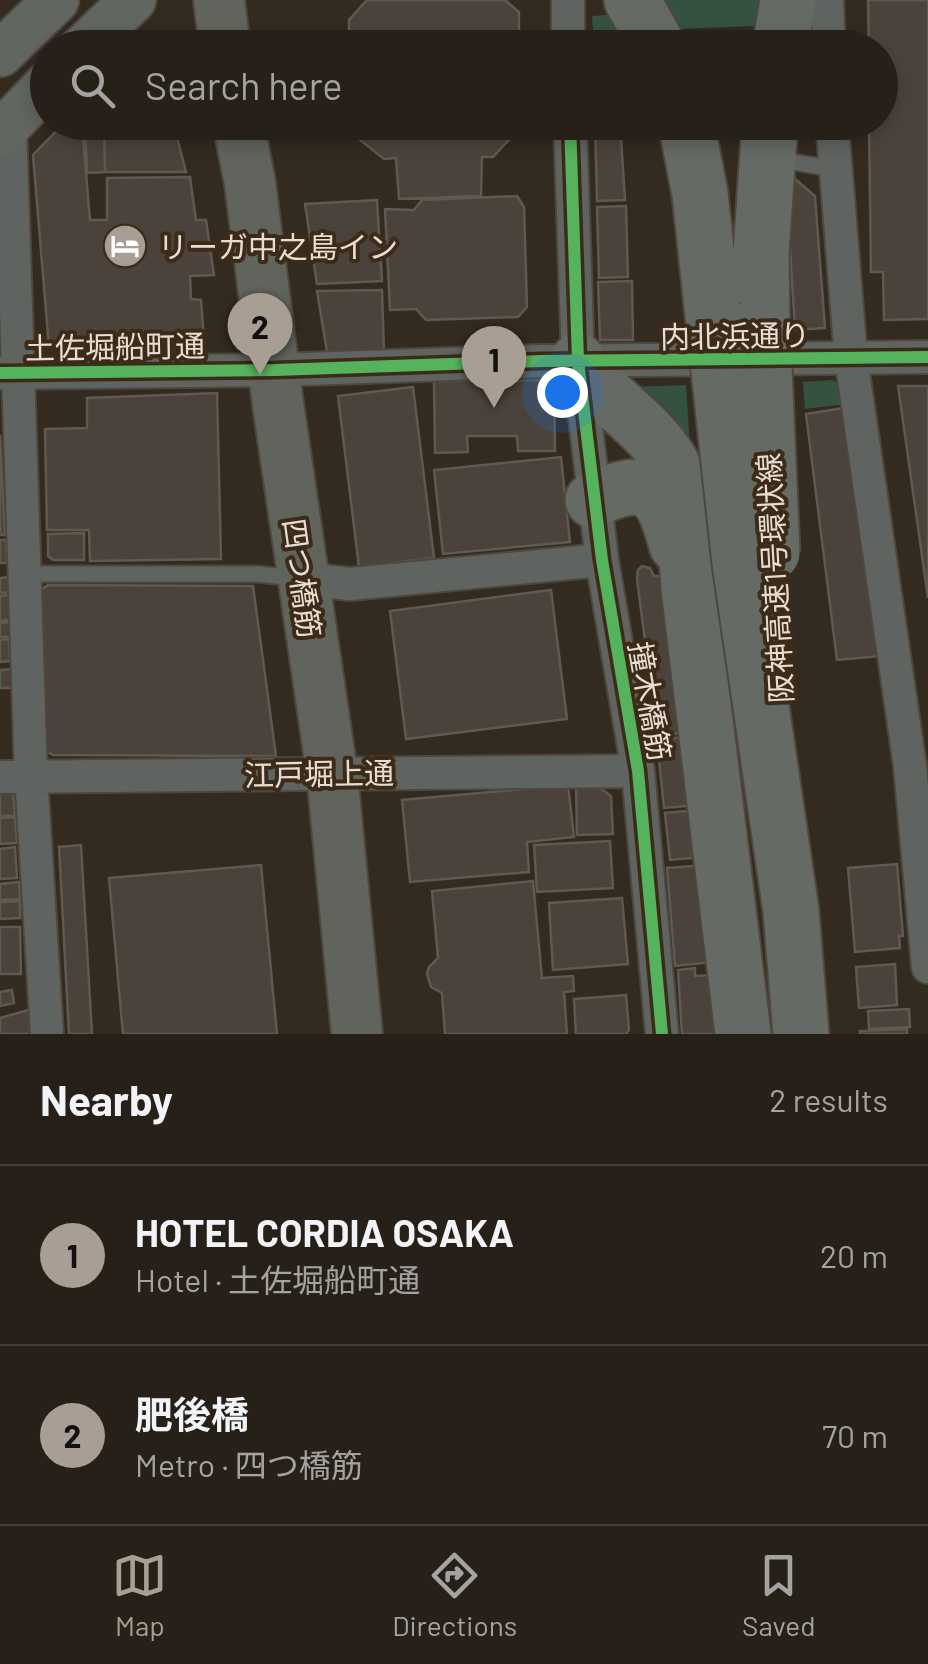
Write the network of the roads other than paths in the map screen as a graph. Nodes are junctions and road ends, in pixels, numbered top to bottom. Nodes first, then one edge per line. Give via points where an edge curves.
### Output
1 (56, 0) edge
2 (133, 0) edge
3 (219, 0) edge
4 (568, 0) edge
5 (632, 0) edge
6 (788, 0) edge
7 (827, 0) edge
8 (102, 30) edge
9 (222, 30) edge
10 (568, 30) edge
11 (649, 30) edge
12 (783, 30) edge
13 (828, 30) edge
14 (0, 54) edge
15 (30, 102) edge
16 (5, 128) edge
17 (241, 140) edge
18 (570, 140) edge
19 (690, 140) edge
20 (776, 140) edge
21 (782, 140) edge
22 (833, 140) edge
23 (836, 169) junction
24 (851, 358) junction
25 (928, 358) edge
26 (569, 359) junction
27 (275, 369) junction
28 (8, 373) edge
29 (593, 500) junction
30 (602, 560) junction
31 (26, 574) junction
32 (303, 579) junction
33 (689, 586) junction
34 (919, 766) edge
35 (638, 771) junction
36 (332, 773) junction
37 (16, 776) edge
38 (790, 911) junction
39 (927, 954) edge
40 (928, 967) edge
41 (46, 1034) edge
42 (356, 1034) edge
43 (662, 1034) edge
44 (743, 1034) edge
45 (802, 1034) edge

1 - 14 street
2 - 8 street
3 - 9 main road
4 - 10 street
5 - 11 highway
6 - 12 highway
7 - 13 street
15 - 16 street
16 - 28 street
17 - 27 main road, 四つ橋筋
18 - 26 street, 撞木橋筋
19 - 38 highway, bridge
20 - 38 highway, 阪神高速1号環状線, bridge via 761,254 762,322
21 - 23 lane
22 - 23 street
23 - 24 street
24 - 25 street, 内北浜通り
24 - 26 street, 内北浜通り
24 - 34 street
26 - 27 street, 土佐堀船町通
26 - 29 street, 撞木橋筋
26 - 33 highway via 636,418 670,462 682,495
27 - 28 street, 土佐堀船町通
27 - 32 main road, 四つ橋筋
28 - 31 street
29 - 30 street, 撞木橋筋
29 - 33 highway via 624,487 655,494 666,508
30 - 32 street via 350,584
30 - 35 street, 撞木橋筋
31 - 32 lane
31 - 37 street
32 - 36 main road, 四つ橋筋
33 - 44 highway
34 - 39 street
35 - 36 street, 江戸堀上通
35 - 43 street, 撞木橋筋
36 - 37 street, 江戸堀上通
36 - 42 main road, 四つ橋筋
37 - 41 street
38 - 45 highway, 阪神高速1号環状線
39 - 40 street

